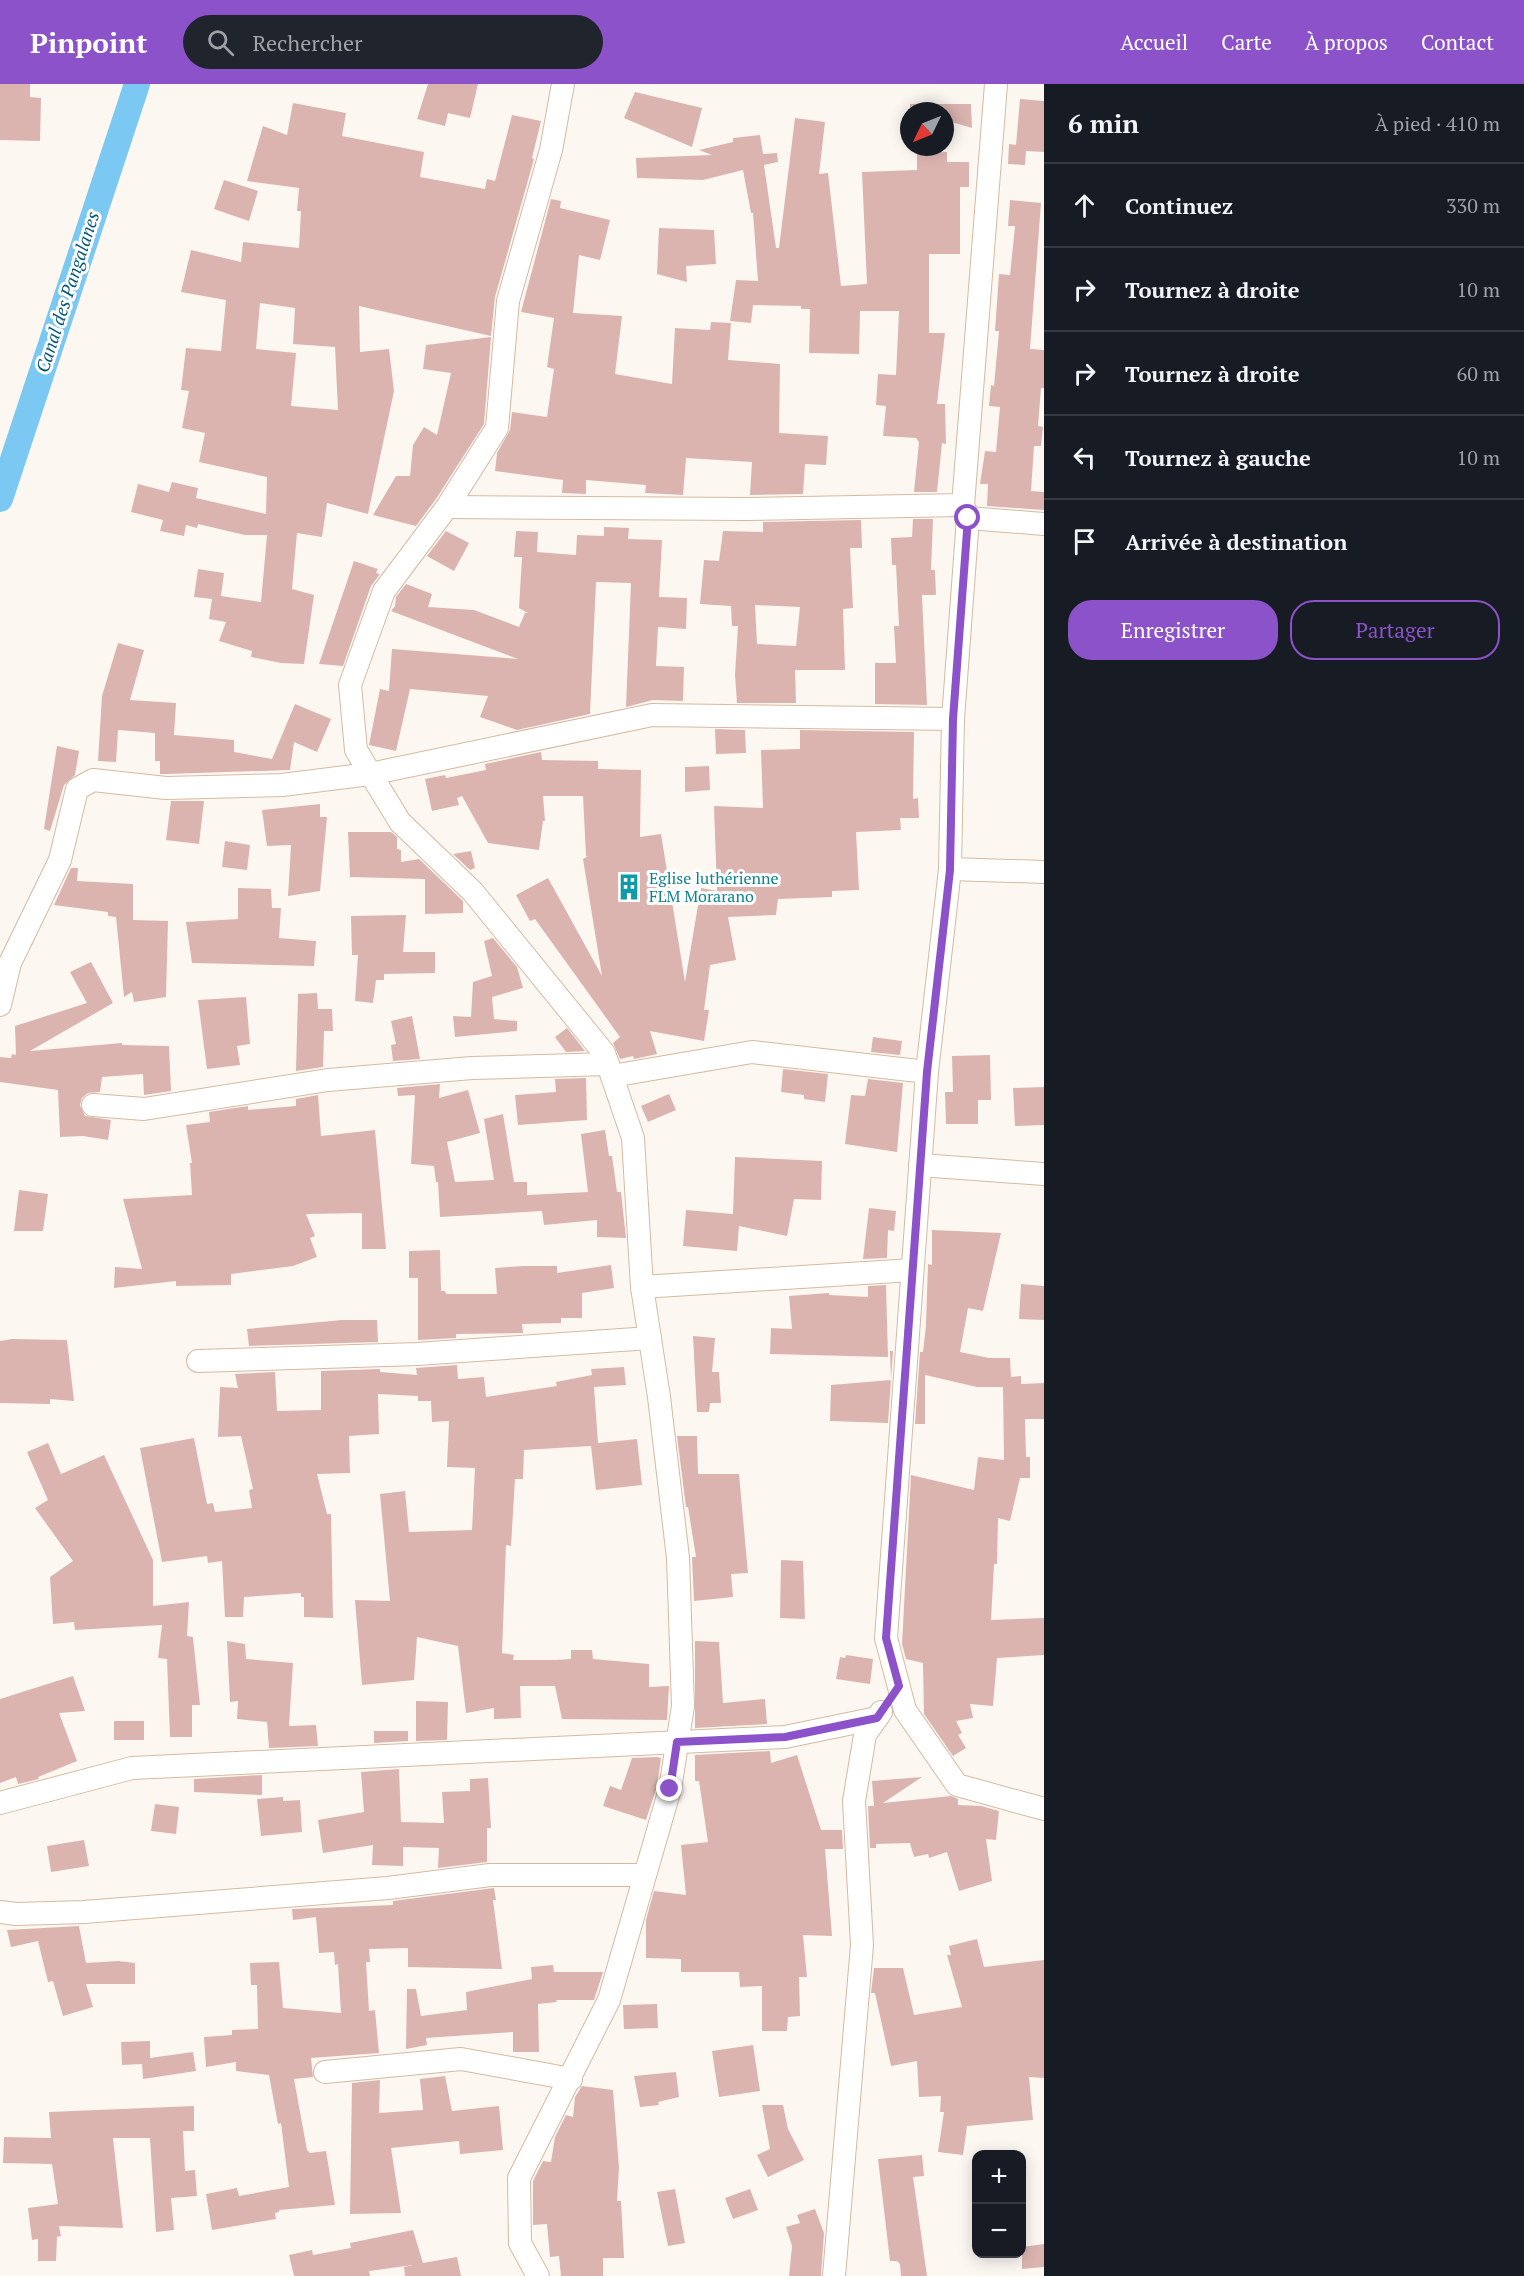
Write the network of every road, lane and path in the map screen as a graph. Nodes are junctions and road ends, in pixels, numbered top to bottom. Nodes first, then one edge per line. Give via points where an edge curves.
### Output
1 (563, 84) edge
2 (996, 84) edge
3 (447, 507) junction
4 (966, 511) junction
5 (1044, 524) edge
6 (953, 719) junction
7 (370, 774) junction
8 (950, 870) junction
9 (1044, 872) edge
10 (0, 1005) edge
11 (610, 1070) junction
12 (927, 1072) junction
13 (93, 1105) dead end
14 (920, 1166) junction
15 (1044, 1174) edge
16 (912, 1270) junction
17 (642, 1287) junction
18 (650, 1338) junction
19 (198, 1361) dead end
20 (899, 1686) junction
21 (877, 1718) junction
22 (677, 1742) junction
23 (0, 1803) edge
24 (1044, 1809) edge
25 (645, 1875) junction
26 (0, 1912) edge
27 (325, 2072) dead end
28 (571, 2079) junction
29 (538, 2276) edge
30 (834, 2276) edge

1 - 3 street via 551,150 507,301 497,428
2 - 4 street
3 - 4 street
3 - 7 street via 384,591 350,685 356,750
4 - 5 street
4 - 6 street
6 - 7 street via 652,715
6 - 8 street
7 - 10 street via 282,785 166,788 93,780 76,789 60,860 10,963
7 - 11 street via 400,822 473,892 604,1053
8 - 9 street
8 - 12 street
11 - 12 street via 752,1052
11 - 13 street via 472,1068 328,1080 144,1109
11 - 17 street via 633,1138
12 - 14 street
14 - 15 street
14 - 16 street
16 - 17 street
16 - 20 street via 886,1638
17 - 18 street
18 - 19 street via 417,1354
18 - 22 street via 678,1558 683,1706
20 - 21 street
20 - 24 street via 904,1710 957,1785
21 - 22 street via 785,1737
21 - 30 street via 865,1735 854,1801 862,1945
22 - 23 street via 132,1768
22 - 25 street via 670,1789
25 - 26 street via 490,1875 388,1888 84,1912
25 - 28 street via 609,2000
27 - 28 street via 461,2059
28 - 29 street via 519,2178 520,2244

